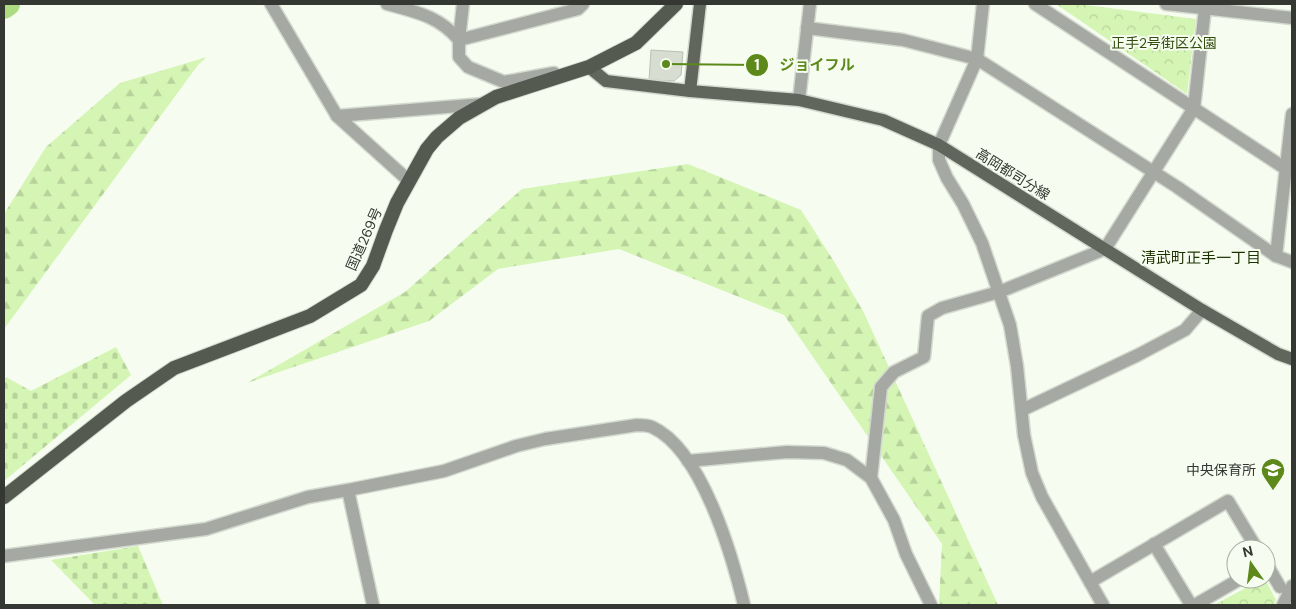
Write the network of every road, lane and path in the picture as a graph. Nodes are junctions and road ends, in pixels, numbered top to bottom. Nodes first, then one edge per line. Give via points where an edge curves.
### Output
1 (270, 4) edge
2 (387, 4) edge
3 (463, 4) edge
4 (582, 4) edge
5 (676, 4) edge
6 (700, 4) edge
7 (810, 4) edge
8 (983, 4) edge
9 (1035, 4) edge
10 (1166, 4) edge
11 (1205, 8) junction
12 (1292, 18) edge
13 (807, 28) junction
14 (459, 40) junction
15 (977, 59) junction
16 (589, 67) junction
17 (690, 91) junction
18 (800, 100) junction
19 (483, 104) junction
20 (1194, 108) junction
21 (1292, 114) edge
22 (337, 116) junction
23 (938, 144) junction
24 (1286, 168) junction
25 (1153, 172) junction
26 (409, 181) junction
27 (1105, 249) junction
28 (1276, 256) junction
29 (1292, 262) edge
30 (999, 292) junction
31 (1202, 310) junction
32 (1292, 359) edge
33 (1022, 410) junction
34 (688, 461) junction
35 (871, 478) junction
36 (348, 490) junction
37 (4, 497) edge
38 (1251, 539) edge
39 (1154, 544) junction
40 (4, 556) edge
41 (1276, 575) edge
42 (1090, 582) junction
43 (1286, 586) edge
44 (1226, 587) edge
45 (373, 605) edge
46 (744, 605) edge
47 (931, 605) edge
48 (1102, 605) edge
49 (1190, 605) edge
50 (1195, 605) edge
51 (1283, 605) edge

1 - 22 street
2 - 14 street via 429,16 450,29
3 - 14 street
4 - 14 street via 578,9
5 - 16 highway, 国道269号 via 636,43
6 - 17 main road
7 - 13 street
8 - 15 street
9 - 20 street
10 - 11 street
11 - 12 street
11 - 20 street
13 - 15 street via 903,40
13 - 18 street
14 - 16 street via 459,57 468,67 504,82
15 - 23 street
15 - 25 street
16 - 17 main road, 高岡都司分線 via 606,81
16 - 19 highway, 国道269号
17 - 18 main road, 高岡都司分線
18 - 23 main road, 高岡都司分線 via 883,120
19 - 22 street
19 - 26 highway, 国道269号 via 458,118 438,137 427,149
20 - 24 street
20 - 25 street
21 - 24 street
22 - 26 street
23 - 27 main road, 高岡都司分線
23 - 30 street via 939,160 982,243
24 - 28 street
25 - 27 street
25 - 28 street
26 - 37 highway, 国道269号 via 361,285 310,316 174,368 126,401
27 - 30 street
27 - 31 main road, 高岡都司分線
28 - 29 street
30 - 33 street via 1010,325
30 - 35 street via 942,308 928,316 924,357 894,372 881,387
31 - 32 main road, 高岡都司分線
31 - 33 street via 1185,330
33 - 42 street via 1032,473
34 - 35 street via 787,452 824,453 847,460
34 - 36 street via 665,435 650,426 637,425 545,439 444,471
34 - 46 street via 713,508
35 - 47 street via 894,520 906,554
36 - 40 street via 308,497 206,529
36 - 45 street
38 - 39 street via 1228,501
39 - 42 street
39 - 49 street
41 - 43 street
42 - 48 street
43 - 51 street
44 - 50 street

